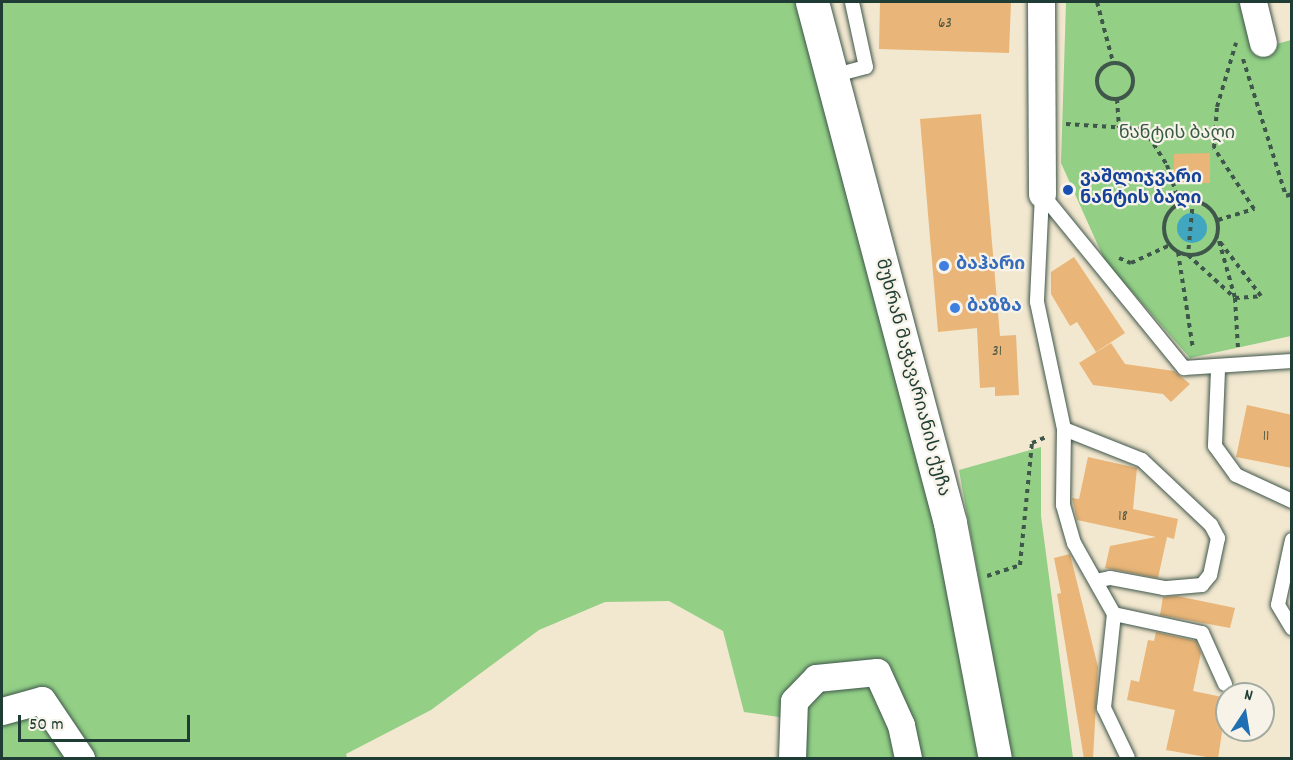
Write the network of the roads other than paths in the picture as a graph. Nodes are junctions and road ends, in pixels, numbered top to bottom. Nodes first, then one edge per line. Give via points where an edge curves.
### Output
1 (812, 2) edge
2 (852, 2) edge
3 (1041, 2) edge
4 (1253, 2) edge
5 (1246, 38) road end
6 (832, 76) junction
7 (1042, 194) junction
8 (1292, 361) edge
9 (1218, 370) junction
10 (1064, 429) junction
11 (1292, 501) edge
12 (1292, 540) edge
13 (1096, 581) junction
14 (1114, 614) junction
15 (1292, 628) edge
16 (1224, 682) edge
17 (2, 711) edge
18 (81, 759) edge
19 (792, 759) edge
20 (908, 759) edge
21 (995, 759) edge
22 (1128, 759) edge

1 - 6 main road, მუხრან მაჭავარიანის ქუჩა
2 - 6 lane via 866,67
3 - 7 street
4 - 5 street
6 - 21 main road, მუხრან მაჭავარიანის ქუჩა via 963,584
7 - 9 lane via 1184,368
7 - 10 lane via 1036,302
8 - 9 lane
9 - 11 lane via 1215,446 1236,475
10 - 13 lane via 1063,505 1074,543
10 - 13 lane via 1142,460 1211,525 1218,538 1210,575 1202,585 1164,588 1110,578
12 - 15 lane via 1278,605
13 - 14 lane
14 - 16 lane via 1202,633
14 - 22 lane via 1104,708
17 - 18 street via 42,700
19 - 20 street via 794,701 816,678 877,672 900,725

